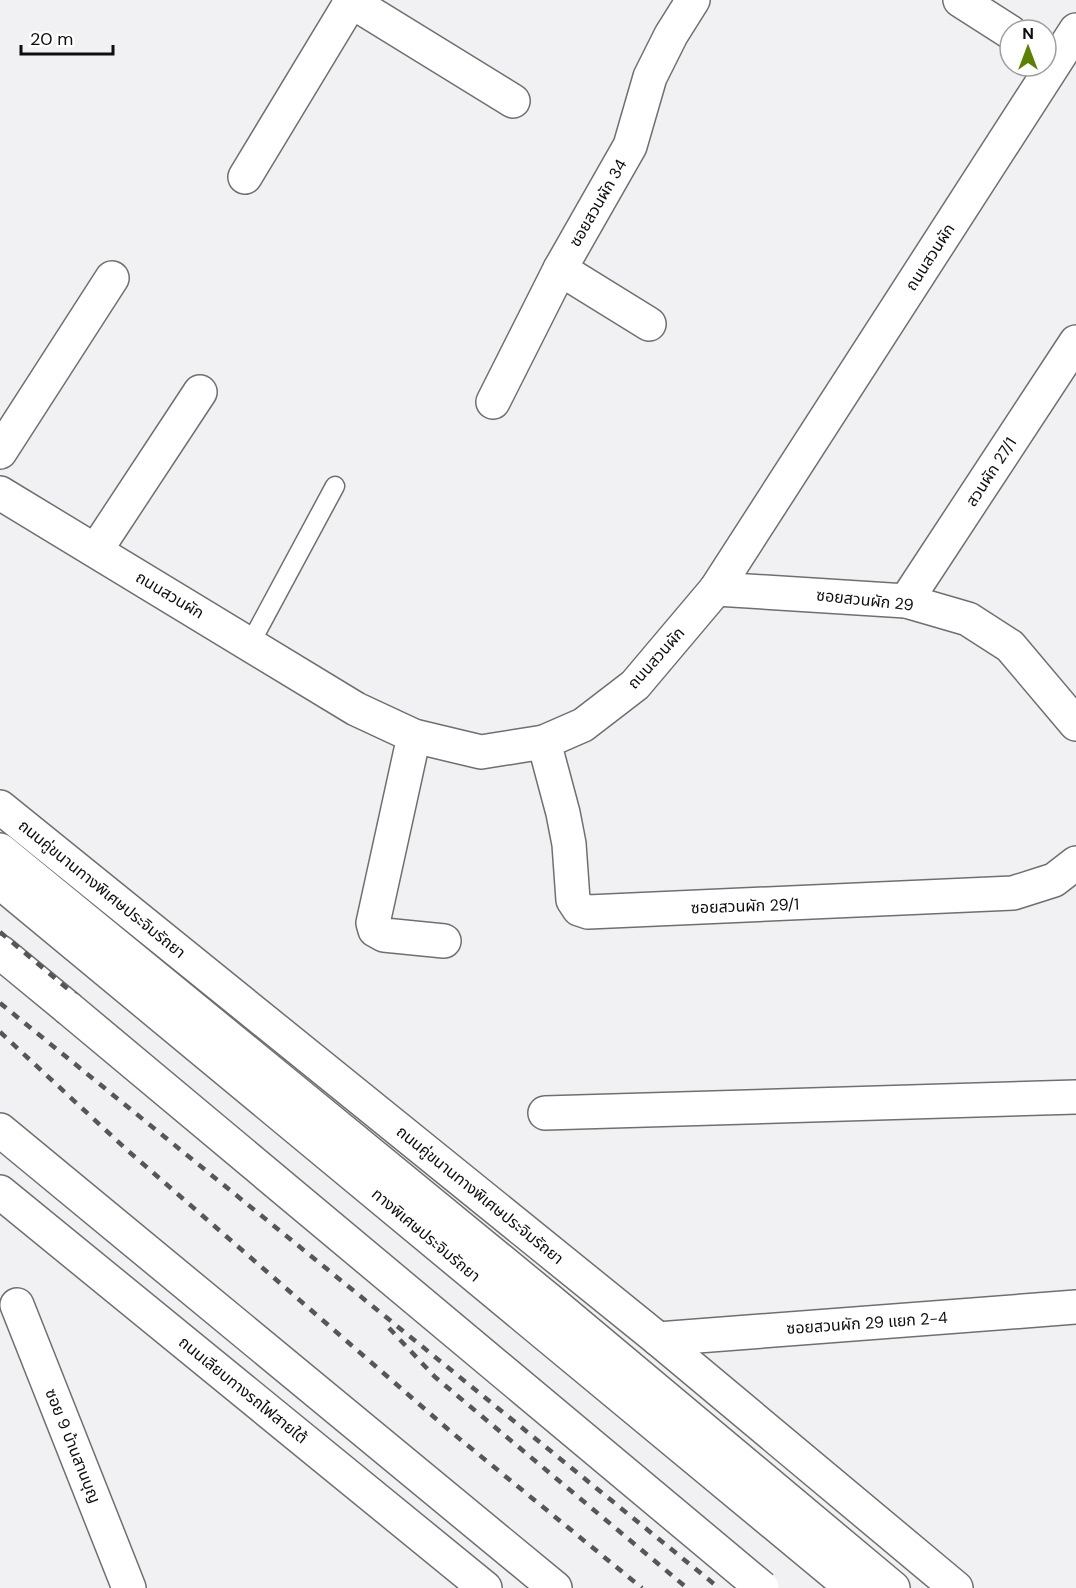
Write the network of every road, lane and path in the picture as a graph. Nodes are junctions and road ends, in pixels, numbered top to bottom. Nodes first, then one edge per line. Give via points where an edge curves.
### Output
1 (350, 0) edge
2 (693, 0) edge
3 (960, 0) edge
4 (998, 24) edge
5 (1076, 30) edge
6 (1058, 50) edge
7 (1038, 78) edge
8 (513, 101) dead end
9 (245, 177) dead end
10 (560, 269) junction
11 (112, 278) dead end
12 (649, 324) dead end
13 (1076, 342) edge
14 (200, 392) dead end
15 (493, 402) dead end
16 (0, 452) edge
17 (335, 486) dead end
18 (0, 493) edge
19 (96, 550) junction
20 (716, 589) junction
21 (906, 601) junction
22 (250, 644) junction
23 (1076, 724) edge
24 (414, 736) junction
25 (544, 742) junction
26 (0, 807) edge
27 (0, 850) edge
28 (1076, 863) edge
29 (0, 882) edge
30 (444, 941) dead end
31 (0, 952) edge
32 (1076, 1097) edge
33 (545, 1113) dead end
34 (0, 1130) edge
35 (0, 1192) edge
36 (17, 1305) dead end
37 (1076, 1307) edge
38 (658, 1339) junction
39 (129, 1588) edge
40 (485, 1588) edge
41 (555, 1588) edge
42 (762, 1588) edge
43 (852, 1588) edge
44 (893, 1588) edge
45 (956, 1588) edge

1 - 8 main road
1 - 9 main road
2 - 10 main road, ซอยสวนผัก 34 via 650,77 630,146
3 - 4 main road
5 - 6 main road, ถนนสวนผัก
7 - 20 main road, ถนนสวนผัก
10 - 12 main road
10 - 15 main road, ซอยสวนผัก 34
11 - 16 main road
13 - 21 main road, สวนผัก 27/1
14 - 19 main road
17 - 22 lane
18 - 19 main road, ถนนสวนผัก
19 - 22 main road, ถนนสวนผัก
20 - 21 main road, ซอยสวนผัก 29
20 - 25 main road, ถนนสวนผัก via 635,685 584,725
21 - 23 main road, ซอยสวนผัก 29 via 968,619 1010,646
22 - 24 main road, ถนนสวนผัก via 356,709
24 - 25 main road, ถนนสวนผัก via 481,752
24 - 30 main road via 373,923 384,936
25 - 28 main road, ซอยสวนผัก 29/1 via 569,844 573,900 579,909 588,912 1013,892 1054,880
26 - 38 main road, ถนนคู่ขนานทางพิเศษประจิมรัถยา
27 - 44 main road
29 - 43 main road, ทางพิเศษประจิมรัถยา
31 - 42 main road, bridge
32 - 33 main road
34 - 41 main road
35 - 40 main road, ถนนเลียบทางรถไฟสายใต้
36 - 39 main road, ซอย 9 บ้านสานบุญ
37 - 38 main road, ซอยสวนผัก 29 แยก 2-4
38 - 45 main road, ถนนคู่ขนานทางพิเศษประจิมรัถยา

